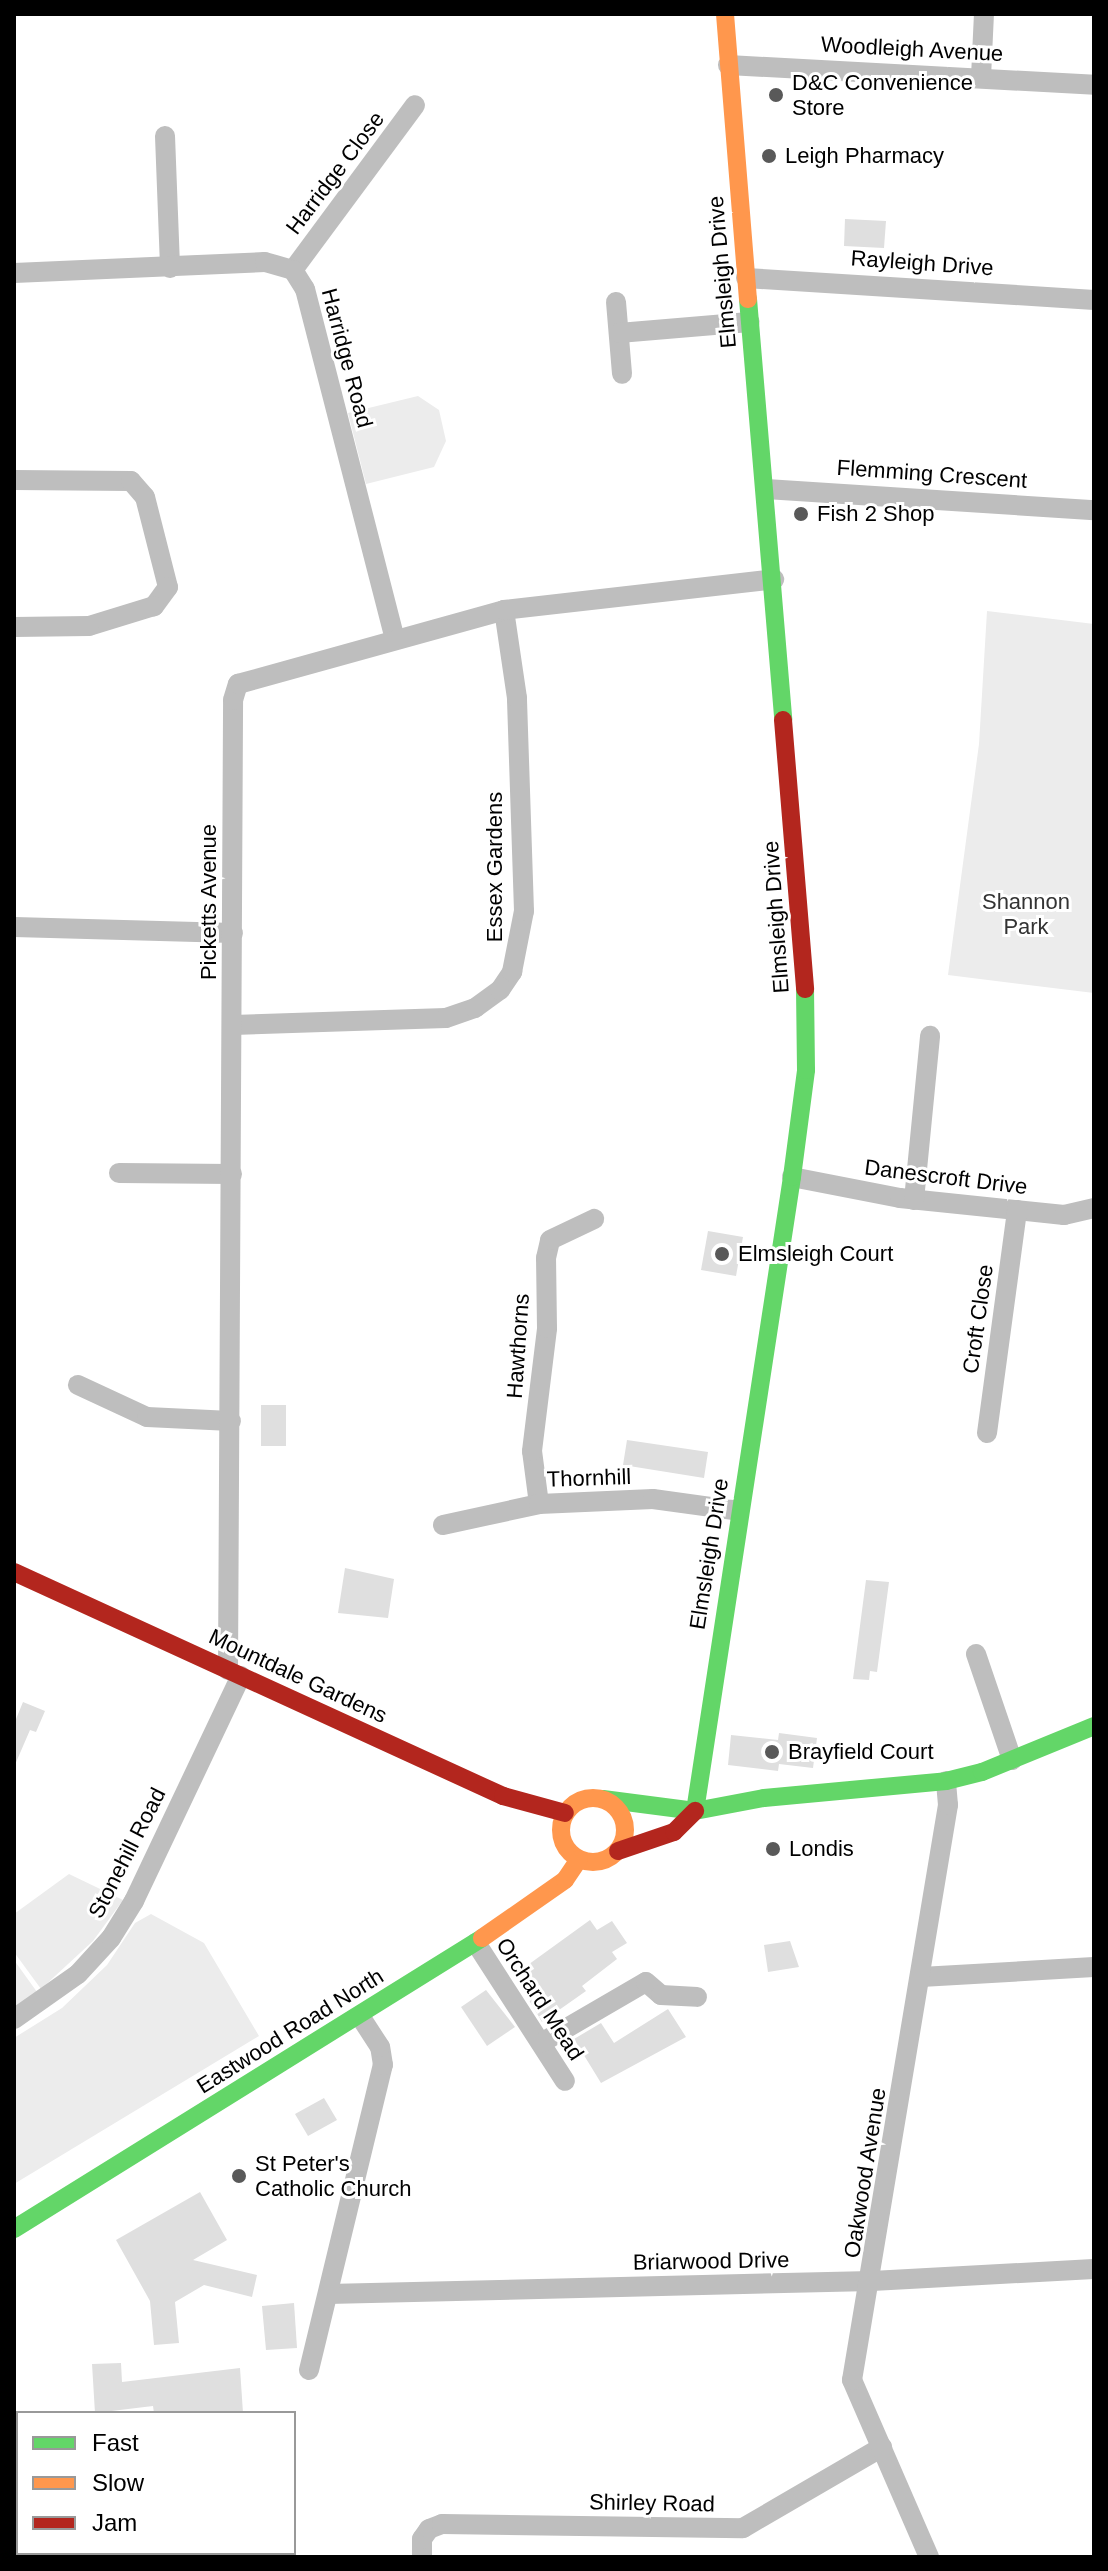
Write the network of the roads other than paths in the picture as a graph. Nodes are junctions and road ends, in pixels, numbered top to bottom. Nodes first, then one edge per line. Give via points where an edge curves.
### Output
1 (725, 14) edge
2 (984, 14) edge
3 (728, 65) junction
4 (981, 77) junction
5 (1094, 85) edge
6 (415, 105) dead end
7 (165, 136) dead end
8 (170, 268) junction
9 (293, 270) junction
10 (14, 273) edge
11 (746, 278) junction
12 (1094, 300) edge
13 (616, 302) dead end
14 (750, 322) junction
15 (619, 333) junction
16 (622, 374) dead end
17 (14, 480) edge
18 (766, 489) junction
19 (1094, 510) edge
20 (774, 579) junction
21 (504, 610) junction
22 (14, 627) edge
23 (395, 640) junction
24 (14, 927) edge
25 (233, 933) junction
26 (233, 1025) junction
27 (930, 1036) dead end
28 (119, 1173) dead end
29 (232, 1174) junction
30 (792, 1177) junction
31 (914, 1200) junction
32 (1094, 1208) edge
33 (1017, 1210) junction
34 (594, 1219) dead end
35 (78, 1385) dead end
36 (231, 1421) junction
37 (987, 1433) dead end
38 (539, 1504) junction
39 (739, 1511) junction
40 (443, 1525) dead end
41 (14, 1572) edge
42 (976, 1654) dead end
43 (234, 1673) junction
44 (1094, 1726) edge
45 (1012, 1760) junction
46 (946, 1781) junction
47 (603, 1799) junction
48 (695, 1811) junction
49 (565, 1813) junction
50 (618, 1851) junction
51 (579, 1859) junction
52 (476, 1943) junction
53 (1094, 1967) edge
54 (921, 1977) junction
55 (697, 1997) dead end
56 (360, 2016) junction
57 (14, 2019) edge
58 (541, 2043) junction
59 (565, 2081) dead end
60 (14, 2229) edge
61 (1094, 2269) edge
62 (872, 2281) junction
63 (328, 2294) junction
64 (309, 2370) dead end
65 (882, 2447) junction
66 (422, 2557) edge
67 (929, 2557) edge

1 - 3 street, Elmsleigh Drive
2 - 4 street
3 - 4 street, Woodleigh Avenue
3 - 11 street, Elmsleigh Drive
4 - 5 street, Woodleigh Avenue
6 - 9 street, Harridge Close
7 - 8 street
8 - 9 street, Harridge Road via 265,262
8 - 10 street, Harridge Road
9 - 23 street, Harridge Road via 305,289
11 - 12 street, Rayleigh Drive
11 - 14 street, Elmsleigh Drive
13 - 15 street
14 - 15 street
14 - 18 street, Elmsleigh Drive
15 - 16 street
17 - 22 street via 131,481 145,497 168,587 154,606 89,626
18 - 19 street, Flemming Crescent
18 - 20 street, Elmsleigh Drive
20 - 21 street, Picketts Avenue
20 - 30 street, Elmsleigh Drive via 807,1015 806,1070
21 - 23 street, Picketts Avenue
21 - 26 street, Essex Gardens via 517,698 524,911 512,972 500,990 475,1008 446,1018
23 - 25 street, Picketts Avenue via 238,684 233,700
24 - 25 street
25 - 26 street, Picketts Avenue
26 - 29 street, Picketts Avenue
27 - 31 street
28 - 29 street
29 - 36 street, Picketts Avenue
30 - 31 street, Danescroft Drive
30 - 39 street, Elmsleigh Drive
31 - 33 street, Danescroft Drive
32 - 33 street, Danescroft Drive via 1064,1215
33 - 37 street, Croft Close
34 - 38 street, Hawthorns via 550,1240 546,1258 547,1328 532,1451
35 - 36 street via 147,1417
36 - 43 street, Picketts Avenue
38 - 39 street, Thornhill via 653,1499
38 - 40 street, Thornhill
39 - 48 street, Elmsleigh Drive
41 - 43 street, Mountdale Gardens
42 - 45 street
43 - 49 street, Mountdale Gardens via 503,1796
43 - 57 street, Stonehill Road via 134,1901 111,1938 78,1974
44 - 45 street
45 - 46 street
46 - 48 street via 764,1798
46 - 54 street, Oakwood Avenue via 948,1805
47 - 48 street
47 - 49 street via 582,1800
47 - 50 street via 624,1821
48 - 50 street via 674,1832
49 - 51 street via 564,1844
50 - 51 street via 600,1862
51 - 52 street, Eastwood Road North via 565,1880
52 - 56 street, Eastwood Road North
52 - 58 street, Orchard Mead
53 - 54 street
54 - 62 street, Oakwood Avenue
55 - 58 street via 661,1995 646,1982
56 - 60 street, Eastwood Road North
56 - 63 street via 380,2047 383,2065
58 - 59 street, Orchard Mead
61 - 62 street, Briarwood Drive
62 - 63 street, Briarwood Drive
62 - 65 street, Oakwood Avenue via 852,2380 854,2395
63 - 64 street
65 - 66 street, Shirley Road via 743,2528 442,2524 422,2539
65 - 67 street, Oakwood Avenue

